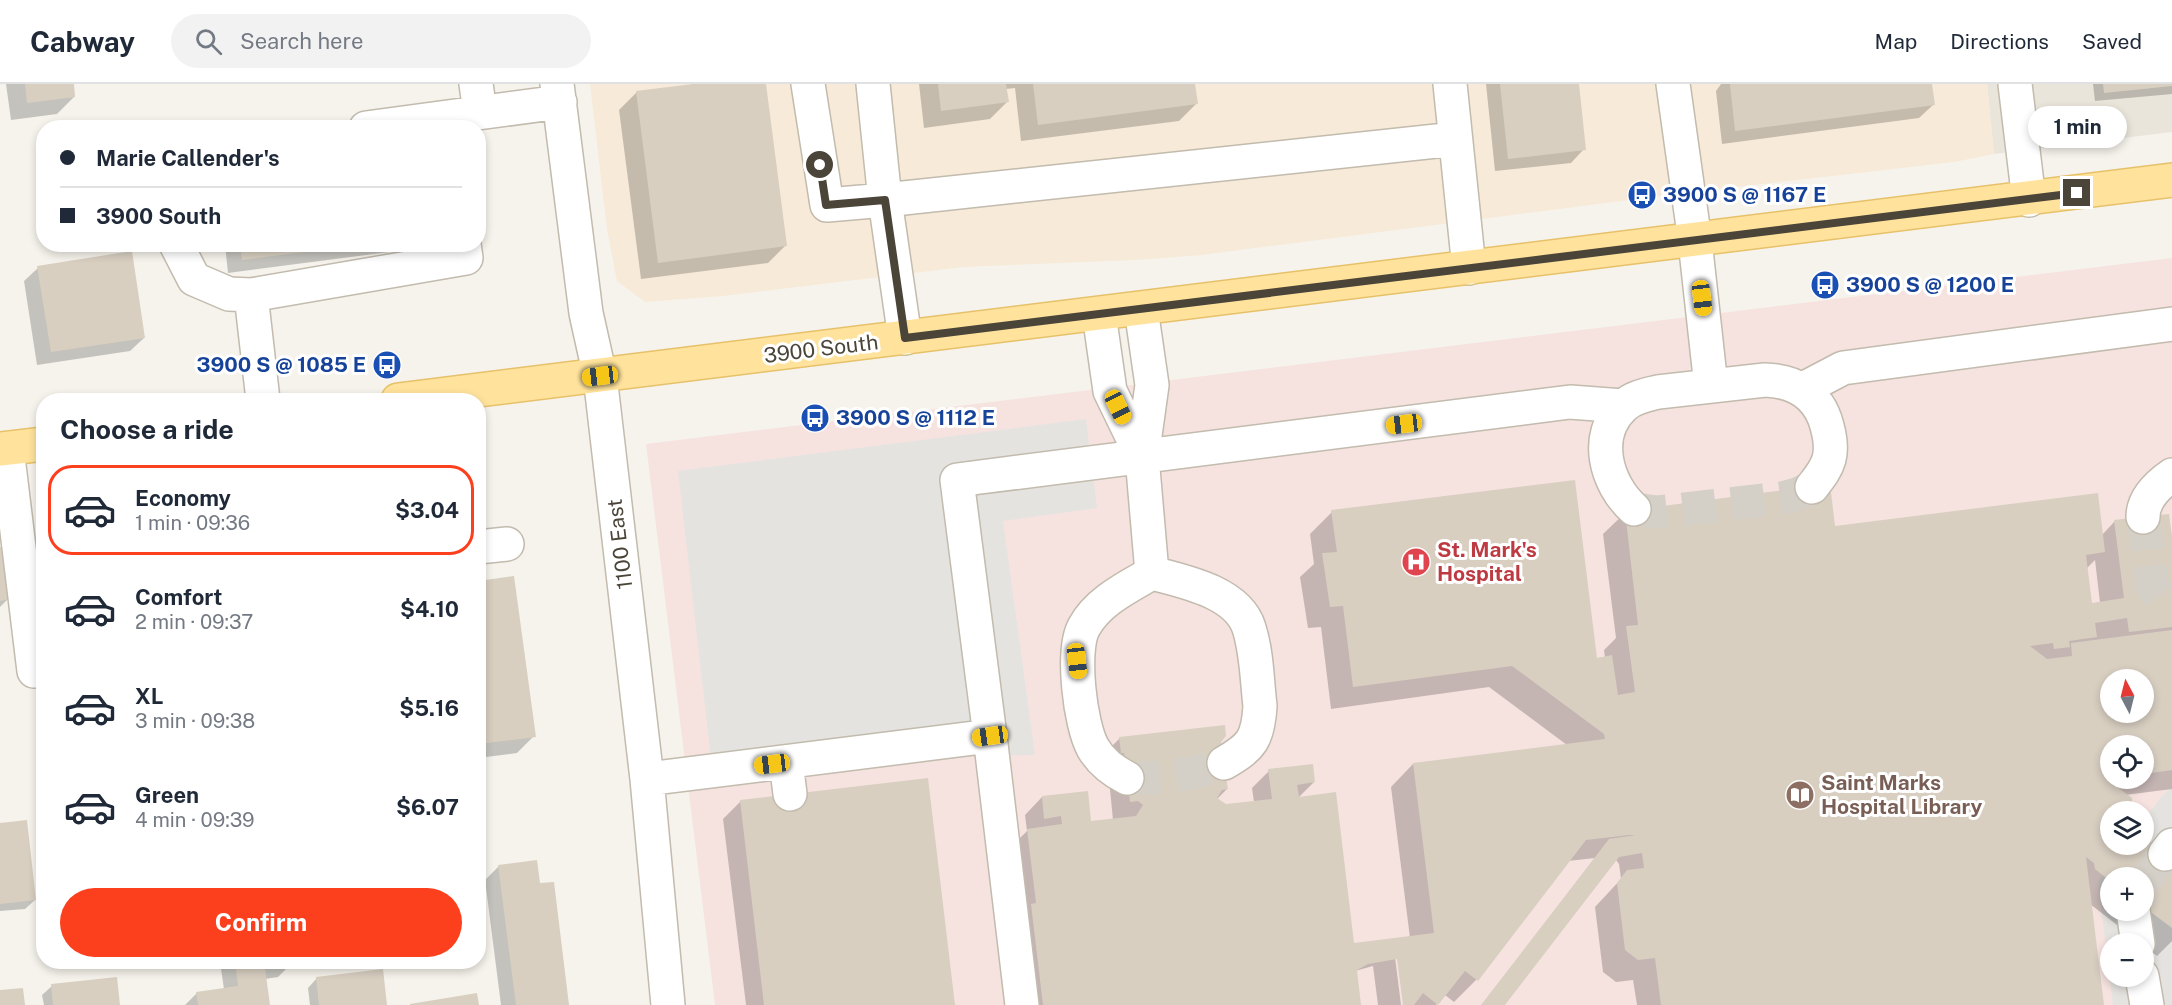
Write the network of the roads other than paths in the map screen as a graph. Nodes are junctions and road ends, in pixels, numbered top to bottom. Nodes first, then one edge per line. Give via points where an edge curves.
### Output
1 (808, 84) edge
2 (873, 84) edge
3 (1450, 84) edge
4 (1673, 84) edge
5 (2015, 84) edge
6 (558, 93) edge
7 (478, 98) edge
8 (447, 120) edge
9 (1455, 139) junction
10 (2172, 180) edge
11 (885, 200) junction
12 (2030, 200) junction
13 (1695, 241) junction
14 (180, 252) edge
15 (465, 252) edge
16 (1469, 268) junction
17 (251, 295) junction
18 (1141, 309) junction
19 (1099, 314) junction
20 (2172, 324) edge
21 (905, 338) junction
22 (600, 376) junction
23 (1711, 386) junction
24 (1803, 389) junction
25 (262, 393) edge
26 (457, 393) edge
27 (1623, 406) junction
28 (36, 445) edge
29 (4, 449) edge
30 (1142, 458) junction
31 (2172, 475) edge
32 (1812, 487) tunnel mouth
33 (1634, 509) dead end
34 (2143, 517) tunnel mouth
35 (1152, 573) junction
36 (34, 671) dead end
37 (990, 736) junction
38 (786, 762) junction
39 (1224, 763) tunnel mouth
40 (1127, 778) tunnel mouth
41 (648, 779) junction
42 (790, 794) dead end
43 (2144, 987) edge
44 (668, 1005) edge
45 (1022, 1005) edge
46 (2147, 1005) edge

1 - 11 street via 826,205
2 - 11 street
3 - 9 street
4 - 13 street
5 - 12 street
6 - 7 street
6 - 22 street, 1100 East via 586,313
7 - 8 street
9 - 11 street
9 - 16 street
10 - 12 main road, 3900 South
11 - 21 street
12 - 13 main road, 3900 South
13 - 16 main road, 3900 South
13 - 23 street
14 - 17 street via 194,279 229,294
15 - 17 street via 466,258
16 - 18 main road, 3900 South
17 - 25 street
18 - 19 main road, 3900 South
18 - 30 street via 1152,385
19 - 21 main road, 3900 South
19 - 30 street via 1110,391
20 - 24 street via 1843,368
21 - 22 main road, 3900 South
22 - 26 main road, 3900 South
22 - 41 street, 1100 East
23 - 24 street via 1781,380
23 - 27 street via 1644,395
24 - 32 street via 1823,413 1830,436 1829,458
27 - 30 street via 1570,402
27 - 33 street via 1611,423 1605,446 1609,473
28 - 29 main road
29 - 36 street
30 - 35 street
30 - 37 street via 957,480
31 - 34 street via 2158,484
35 - 39 street via 1213,592 1236,608 1249,627 1259,719 1244,752
35 - 40 street via 1101,607 1085,624 1077,647 1087,736 1103,762
37 - 38 street
37 - 45 street
38 - 41 street
38 - 42 street
41 - 44 street, 1100 East
43 - 46 street

